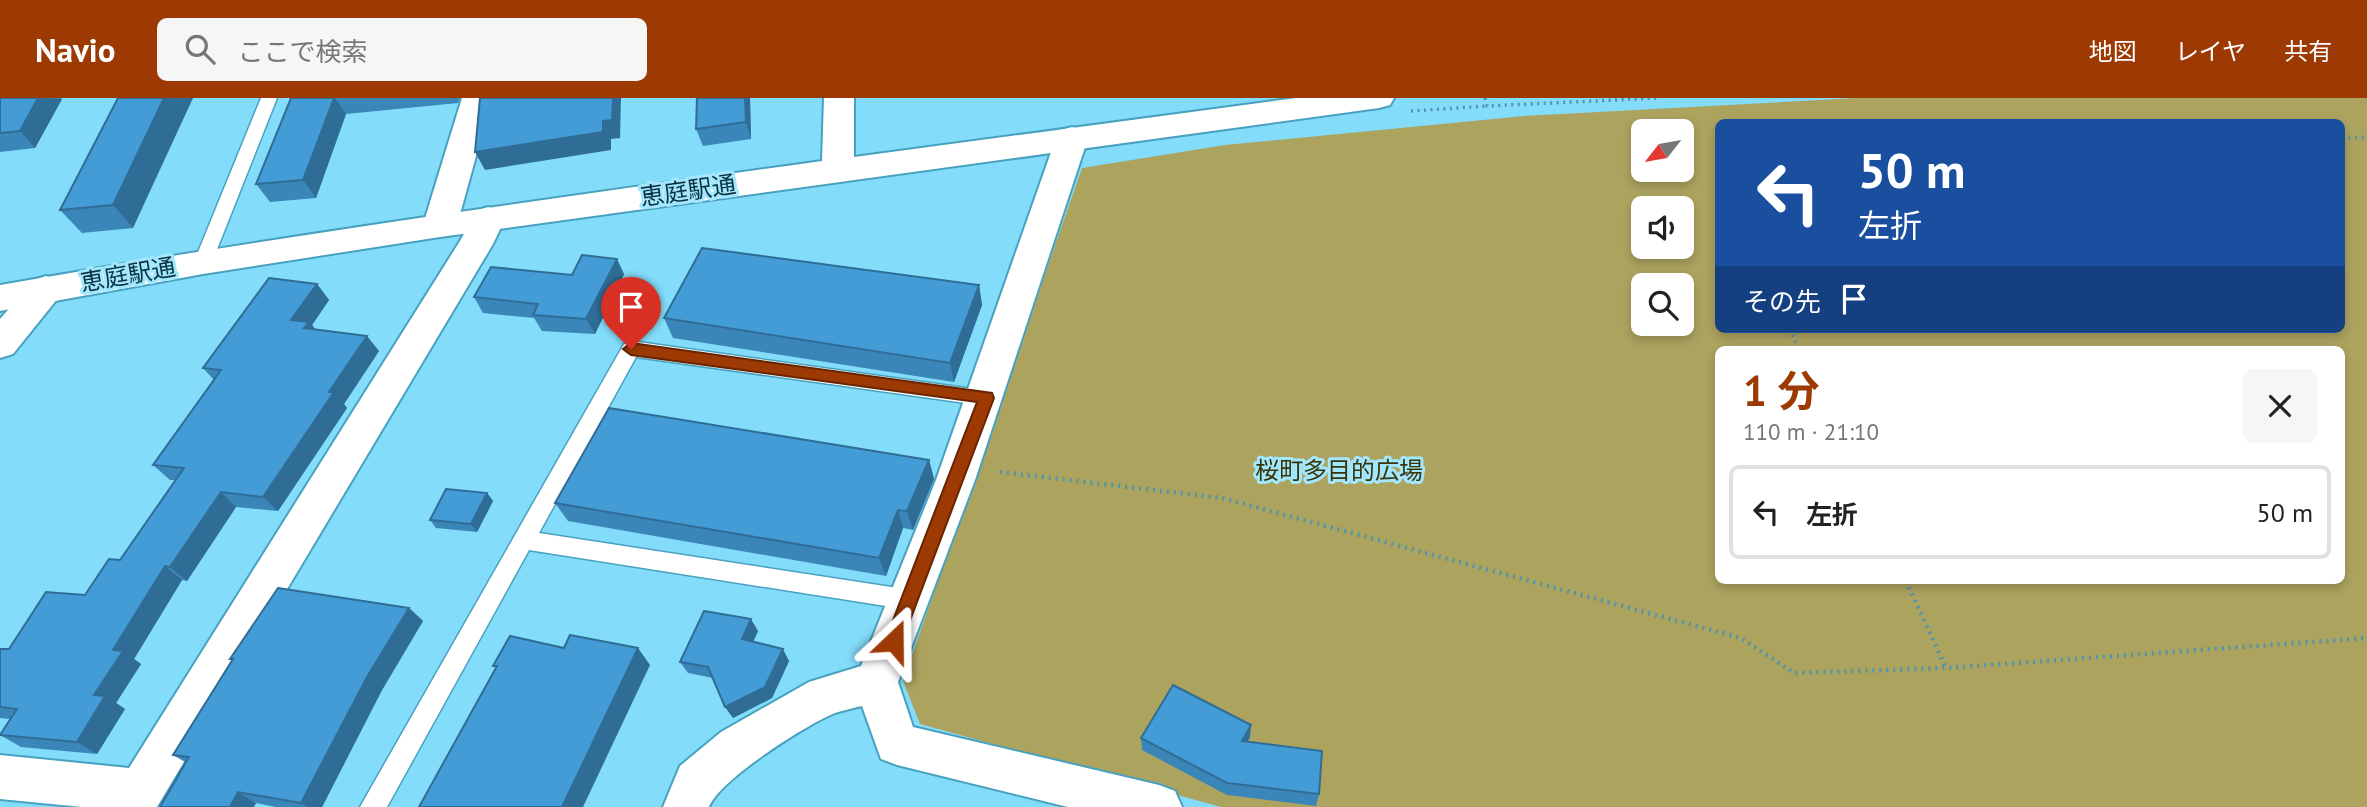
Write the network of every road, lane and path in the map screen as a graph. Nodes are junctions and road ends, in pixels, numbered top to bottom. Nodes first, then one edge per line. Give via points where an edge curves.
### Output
1 (269, 98) edge
2 (477, 98) edge
3 (839, 98) edge
4 (1379, 98) edge
5 (1485, 98) edge
6 (1657, 98) edge
7 (2367, 137) edge
8 (1072, 138) junction
9 (2345, 139) edge
10 (838, 171) junction
11 (488, 219) junction
12 (440, 225) junction
13 (203, 262) junction
14 (46, 289) junction
15 (0, 298) edge
16 (0, 344) edge
17 (987, 398) junction
18 (960, 468) junction
19 (523, 540) junction
20 (1907, 584) edge
21 (911, 600) junction
22 (2367, 638) edge
23 (1946, 668) junction
24 (876, 682) junction
25 (0, 777) edge
26 (136, 799) edge
27 (373, 807) edge
28 (685, 807) edge
29 (1159, 807) edge

1 - 13 lane
2 - 12 street
3 - 10 street
4 - 8 street, 恵庭駅通
5 - 6 path via 1487,106
7 - 9 path
8 - 10 street, 恵庭駅通
8 - 17 street
10 - 11 street, 恵庭駅通
11 - 12 street, 恵庭駅通
11 - 26 street
12 - 13 street, 恵庭駅通
13 - 14 street, 恵庭駅通
14 - 15 street, 恵庭駅通
14 - 16 street
17 - 18 street
17 - 19 lane via 631,349
18 - 21 street
18 - 23 path via 1222,498 1741,638 1794,673
19 - 21 lane
19 - 27 lane
20 - 23 path
21 - 24 street
22 - 23 path
24 - 28 street via 824,696 737,747 696,781
24 - 29 street via 897,744
25 - 26 street

